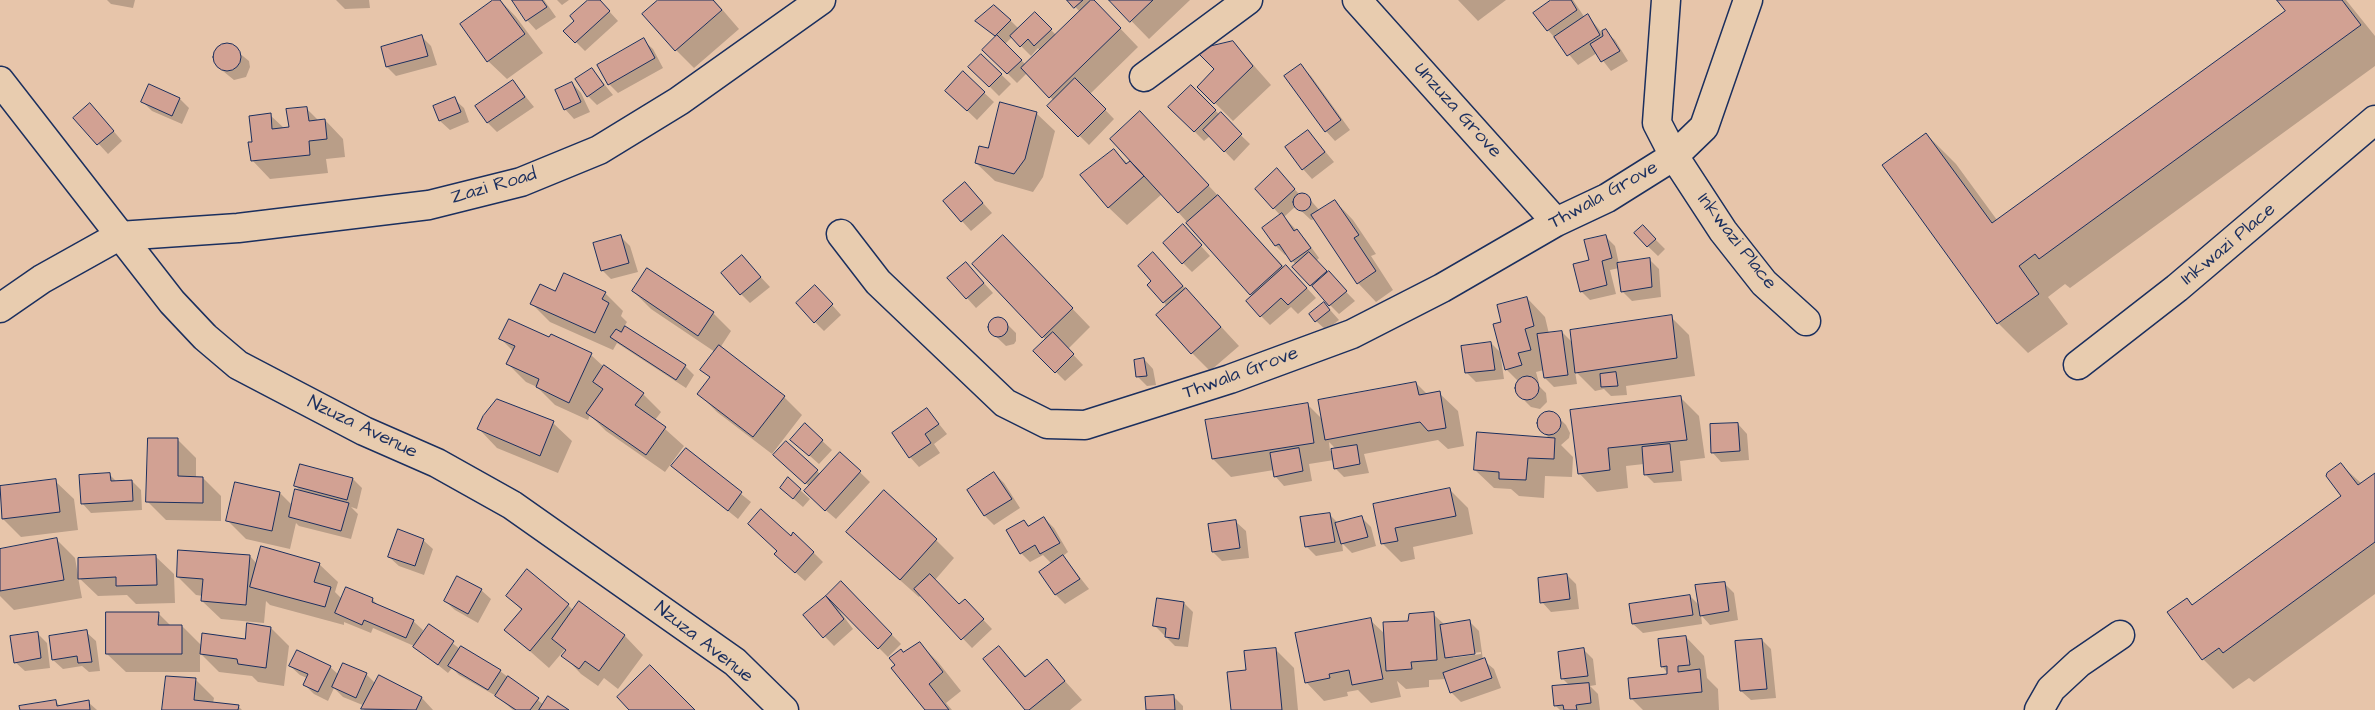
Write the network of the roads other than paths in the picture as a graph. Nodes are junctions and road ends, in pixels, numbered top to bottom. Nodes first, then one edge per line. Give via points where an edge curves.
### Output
1 (820, 0) edge
2 (1248, 0) edge
3 (1357, 0) edge
4 (1666, 0) edge
5 (1748, 0) edge
6 (1144, 76) dead end
7 (0, 81) edge
8 (2375, 120) edge
9 (1674, 156) junction
10 (1556, 222) junction
11 (841, 234) dead end
12 (119, 236) junction
13 (0, 308) edge
14 (1806, 321) dead end
15 (2078, 365) dead end
16 (2120, 635) dead end
17 (784, 710) edge
18 (2039, 710) edge

1 - 12 street, Zazi Road via 671,106 599,150 521,182 419,206 238,228
2 - 6 street
3 - 10 street, Unzuza Grove
4 - 9 street, Thwala Grove via 1658,123
5 - 9 street, Thwala Grove via 1704,127
7 - 12 street, Nzuza Avenue
8 - 15 street, Inkwazi Place via 2177,288
9 - 10 street, Thwala Grove via 1607,198
9 - 14 street, Inkwazi Place via 1740,253 1764,283
10 - 11 street, Thwala Grove via 1442,288 1352,334 1230,379 1085,425 1047,424 1005,403 878,282
12 - 13 street via 42,279
12 - 17 street, Nzuza Avenue via 172,302 238,365 364,431 438,463 512,505 735,662
16 - 18 street via 2079,663 2051,688

